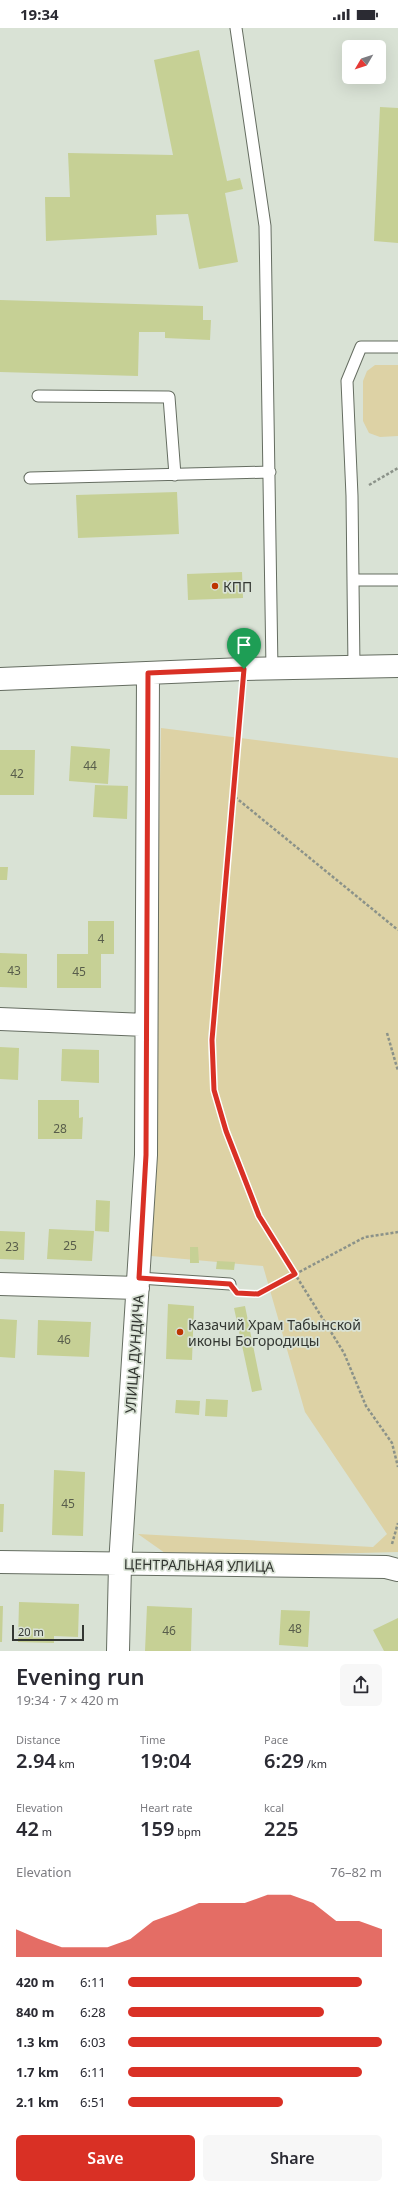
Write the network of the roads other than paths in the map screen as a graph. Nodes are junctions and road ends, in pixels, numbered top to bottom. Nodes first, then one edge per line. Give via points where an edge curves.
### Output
1 (236, 28) edge
2 (398, 347) edge
3 (38, 396) dead end
4 (270, 472) junction
5 (175, 475) junction
6 (30, 478) dead end
7 (353, 580) junction
8 (398, 580) edge
9 (398, 666) edge
10 (354, 667) junction
11 (272, 668) junction
12 (148, 673) junction
13 (0, 679) edge
14 (0, 1019) edge
15 (146, 1025) junction
16 (139, 1283) junction
17 (0, 1284) edge
18 (230, 1284) road end
19 (0, 1562) edge
20 (120, 1565) junction
21 (398, 1570) edge
22 (118, 1651) edge

1 - 4 lane via 265,226
2 - 7 lane via 361,347 347,381
3 - 5 lane via 168,397
4 - 5 lane
4 - 11 lane
5 - 6 lane
7 - 8 lane
7 - 10 lane
9 - 10 street
10 - 11 street
11 - 12 street
12 - 13 street
12 - 15 street, УЛИЦА ДУНДИЧА
14 - 15 street
15 - 16 street, УЛИЦА ДУНДИЧА via 146,1155
16 - 17 street
16 - 18 lane
16 - 20 street, УЛИЦА ДУНДИЧА
19 - 20 street, ЦЕНТРАЛЬНАЯ УЛИЦА
20 - 21 street, ЦЕНТРАЛЬНАЯ УЛИЦА via 386,1567
20 - 22 street, УЛИЦА ДУНДИЧА

